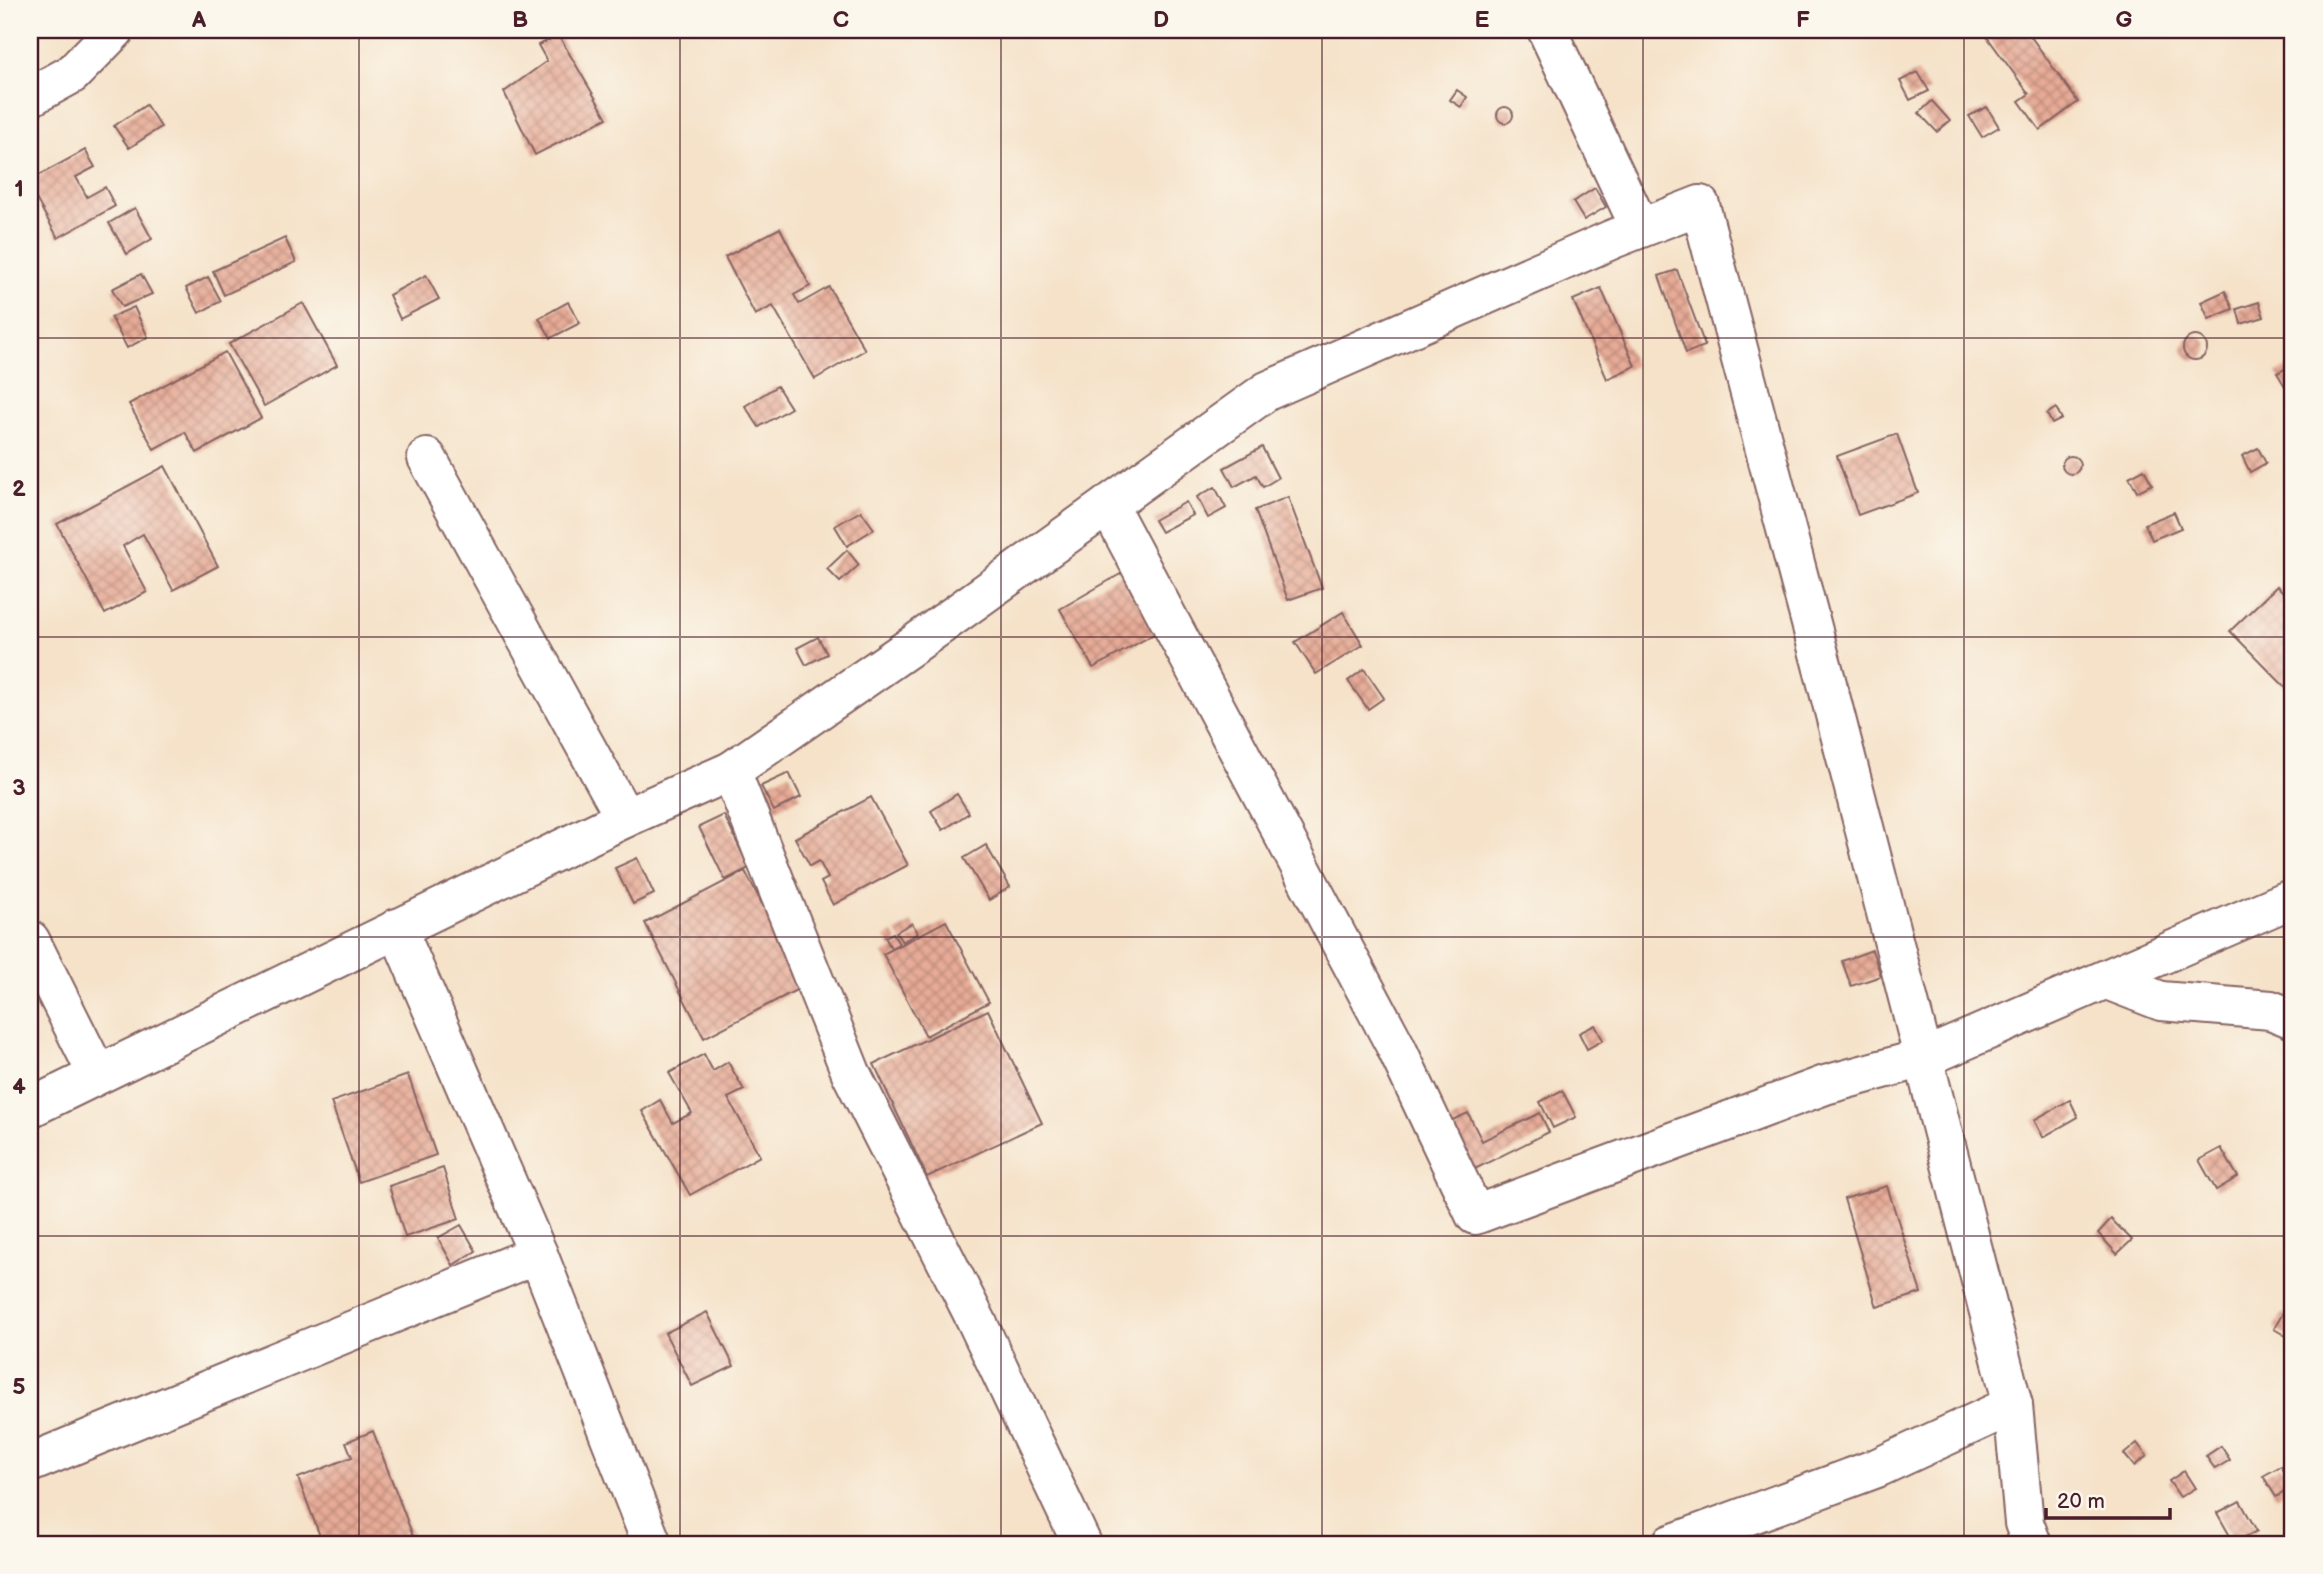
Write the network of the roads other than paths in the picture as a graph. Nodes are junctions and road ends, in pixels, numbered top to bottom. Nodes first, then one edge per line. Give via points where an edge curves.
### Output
1 (114, 30) edge
2 (1547, 30) edge
3 (30, 97) edge
4 (1640, 228) junction
5 (427, 458) dead end
6 (1108, 505) junction
7 (731, 771) junction
8 (625, 818) junction
9 (2293, 898) edge
10 (397, 928) junction
11 (30, 940) edge
12 (2107, 980) junction
13 (2293, 1019) edge
14 (1924, 1058) junction
15 (97, 1074) junction
16 (30, 1108) edge
17 (538, 1254) junction
18 (2013, 1405) junction
19 (30, 1464) edge
20 (652, 1544) edge
21 (1082, 1544) edge
22 (1671, 1544) edge
23 (2032, 1544) edge

1 - 3 street via 72,74
2 - 4 street
4 - 6 street via 1267,391
4 - 14 street via 1699,205
5 - 8 street
6 - 7 street
6 - 14 street via 1395,1045 1475,1215 1825,1085
7 - 8 street
7 - 21 street via 851,1073
8 - 10 street
9 - 12 street
10 - 15 street
10 - 17 street
11 - 15 street
12 - 13 street via 2161,1001 2271,1010
12 - 14 street
14 - 18 street
15 - 16 street
17 - 19 street
17 - 20 street
18 - 22 street via 1877,1468
18 - 23 street via 2024,1523

